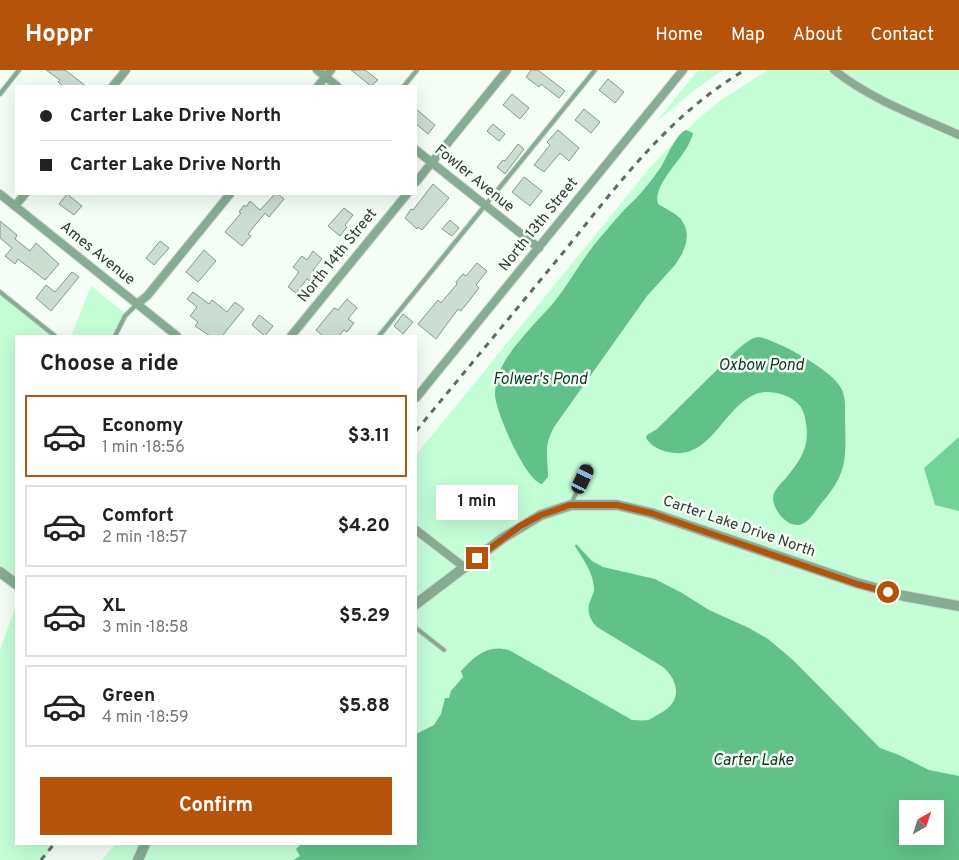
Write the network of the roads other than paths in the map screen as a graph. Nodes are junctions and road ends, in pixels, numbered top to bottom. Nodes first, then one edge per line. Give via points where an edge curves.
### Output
1 (19, 70) edge
2 (126, 70) edge
3 (317, 70) edge
4 (331, 70) edge
5 (417, 70) edge
6 (507, 70) edge
7 (595, 70) edge
8 (683, 70) edge
9 (834, 70) edge
10 (325, 77) junction
11 (114, 85) edge
12 (319, 85) edge
13 (336, 85) edge
14 (405, 85) edge
15 (0, 94) edge
16 (959, 136) edge
17 (417, 151) edge
18 (432, 162) junction
19 (417, 181) edge
20 (0, 194) edge
21 (24, 195) edge
22 (229, 195) edge
23 (405, 195) edge
24 (15, 206) junction
25 (486, 206) junction
26 (539, 248) junction
27 (0, 292) edge
28 (137, 304) junction
29 (54, 335) edge
30 (115, 335) edge
31 (176, 335) edge
32 (292, 335) edge
33 (380, 335) edge
34 (417, 397) edge
35 (589, 466) dead end
36 (570, 505) junction
37 (417, 531) edge
38 (464, 567) junction
39 (0, 572) edge
40 (15, 583) edge
41 (417, 603) edge
42 (959, 606) edge
43 (417, 629) edge
44 (444, 650) dead end
45 (145, 845) edge
46 (138, 860) edge

1 - 15 lane
2 - 11 street
3 - 10 street
4 - 10 street
5 - 14 lane
6 - 18 street
7 - 25 lane
8 - 26 street, North 13th Street
9 - 16 street via 870,94
10 - 12 street
10 - 13 street
17 - 18 street, Fowler Avenue
18 - 19 street
18 - 25 street, Fowler Avenue
20 - 24 street, Ames Avenue
21 - 24 street
22 - 28 street
23 - 32 street, North 14th Street
24 - 28 street, Ames Avenue
25 - 26 street, Fowler Avenue
25 - 33 lane
26 - 34 street, North 13th Street
27 - 29 lane
28 - 30 lane via 125,316
28 - 31 street, Ames Avenue
35 - 36 lane
36 - 38 street, Carter Lake Drive North via 520,526
36 - 42 street, Carter Lake Drive North via 617,505 651,513 857,584
37 - 38 street
38 - 41 street, Carter Lake Drive North
39 - 40 street
43 - 44 lane
45 - 46 street

